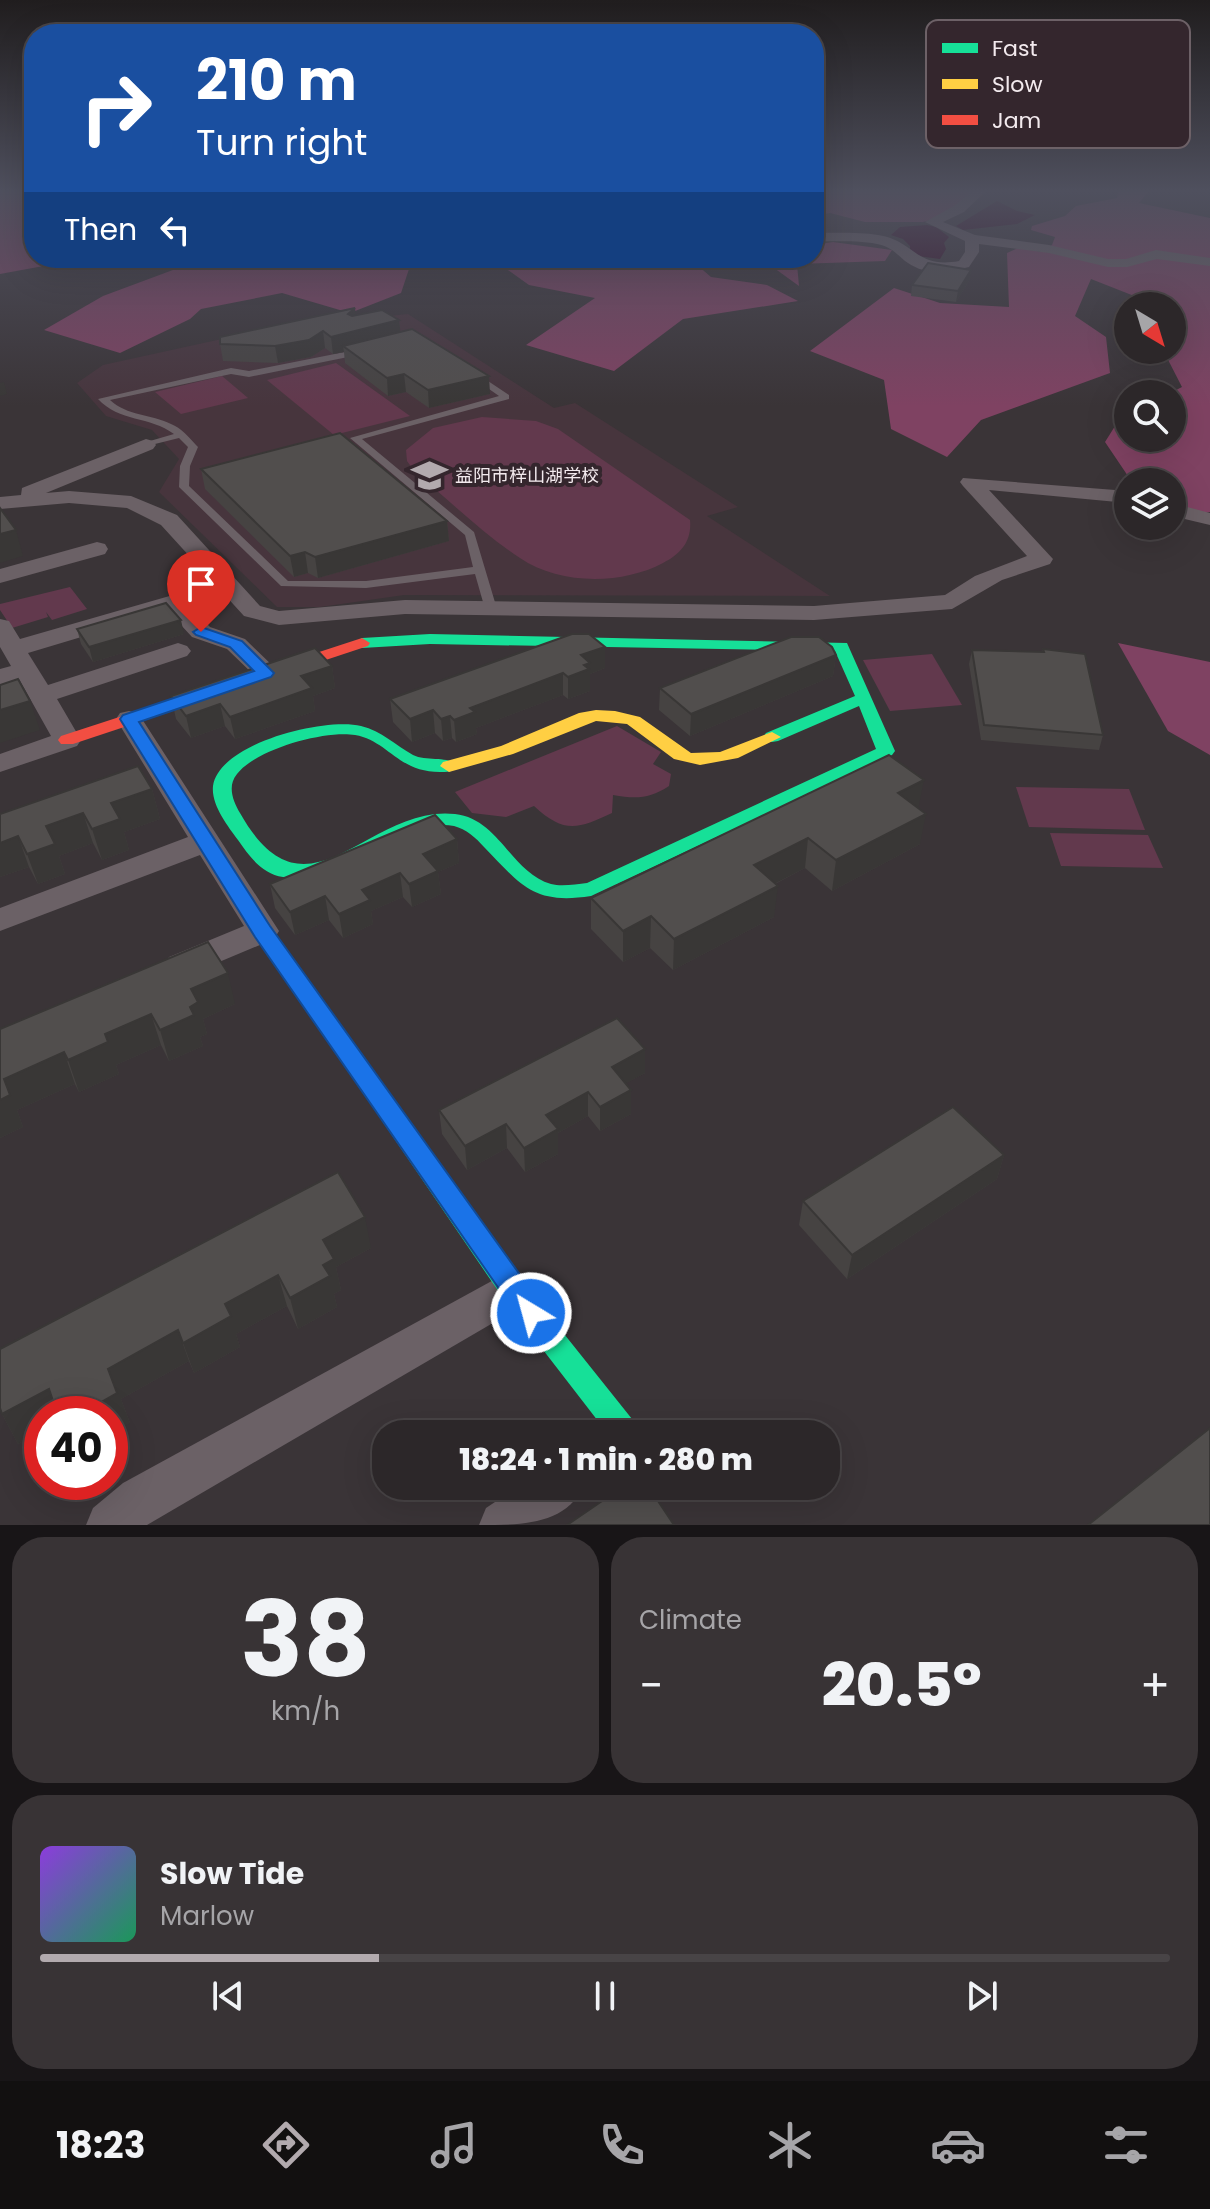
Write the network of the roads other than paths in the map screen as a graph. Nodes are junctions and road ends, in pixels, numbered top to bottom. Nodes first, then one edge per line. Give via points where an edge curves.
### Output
1 (920, 263) edge
2 (965, 263) edge
3 (373, 349) edge
4 (468, 372) edge
5 (180, 435) junction
6 (146, 445) joint
7 (100, 463) junction
8 (1114, 496) edge
9 (131, 502) junction
10 (1, 503) edge
11 (1186, 514) edge
12 (1210, 519) edge
13 (97, 549) dead end
14 (480, 570) junction
15 (0, 576) edge
16 (491, 609) junction
17 (0, 626) edge
18 (178, 651) dead end
19 (20, 659) junction
20 (266, 673) junction
21 (0, 677) edge
22 (41, 696) junction
23 (864, 698) junction
24 (129, 719) junction
25 (67, 740) junction
26 (0, 763) edge
27 (204, 842) junction
28 (0, 920) edge
29 (263, 931) junction
30 (146, 981) edge
31 (512, 1289) junction
32 (615, 1420) edge
33 (540, 1500) edge
34 (110, 1525) edge
35 (503, 1525) edge

1 - 2 street via 944,268
3 - 5 lane via 262,372 231,371 103,399 111,409 172,427
4 - 14 lane via 506,397 355,438 470,534
5 - 6 lane
5 - 14 lane via 193,447 184,487 285,584 346,586
6 - 7 street
7 - 9 street
7 - 10 street
8 - 16 street via 970,482 1042,559 996,573 952,602 814,613
9 - 10 street via 69,497
9 - 16 street via 169,520 252,611 279,618 366,608
11 - 12 street
13 - 15 street
14 - 16 lane
17 - 19 street
18 - 22 street
19 - 20 street via 173,602 201,632 236,644
19 - 21 street
19 - 22 street
20 - 23 street via 355,643 400,640 841,646
20 - 24 street
22 - 25 street
23 - 23 street via 710,760 674,753 639,723 607,714 585,717 451,767 404,761 360,731 323,729 236,761 221,782 225,803 261,861 278,869 300,873 325,867 432,821 451,818 482,830 533,885 570,892 591,889 886,751
24 - 25 street
24 - 27 street
25 - 26 street
27 - 28 street
27 - 29 street
29 - 30 street
29 - 31 street
31 - 32 street
31 - 34 street via 140,1500
33 - 35 street

